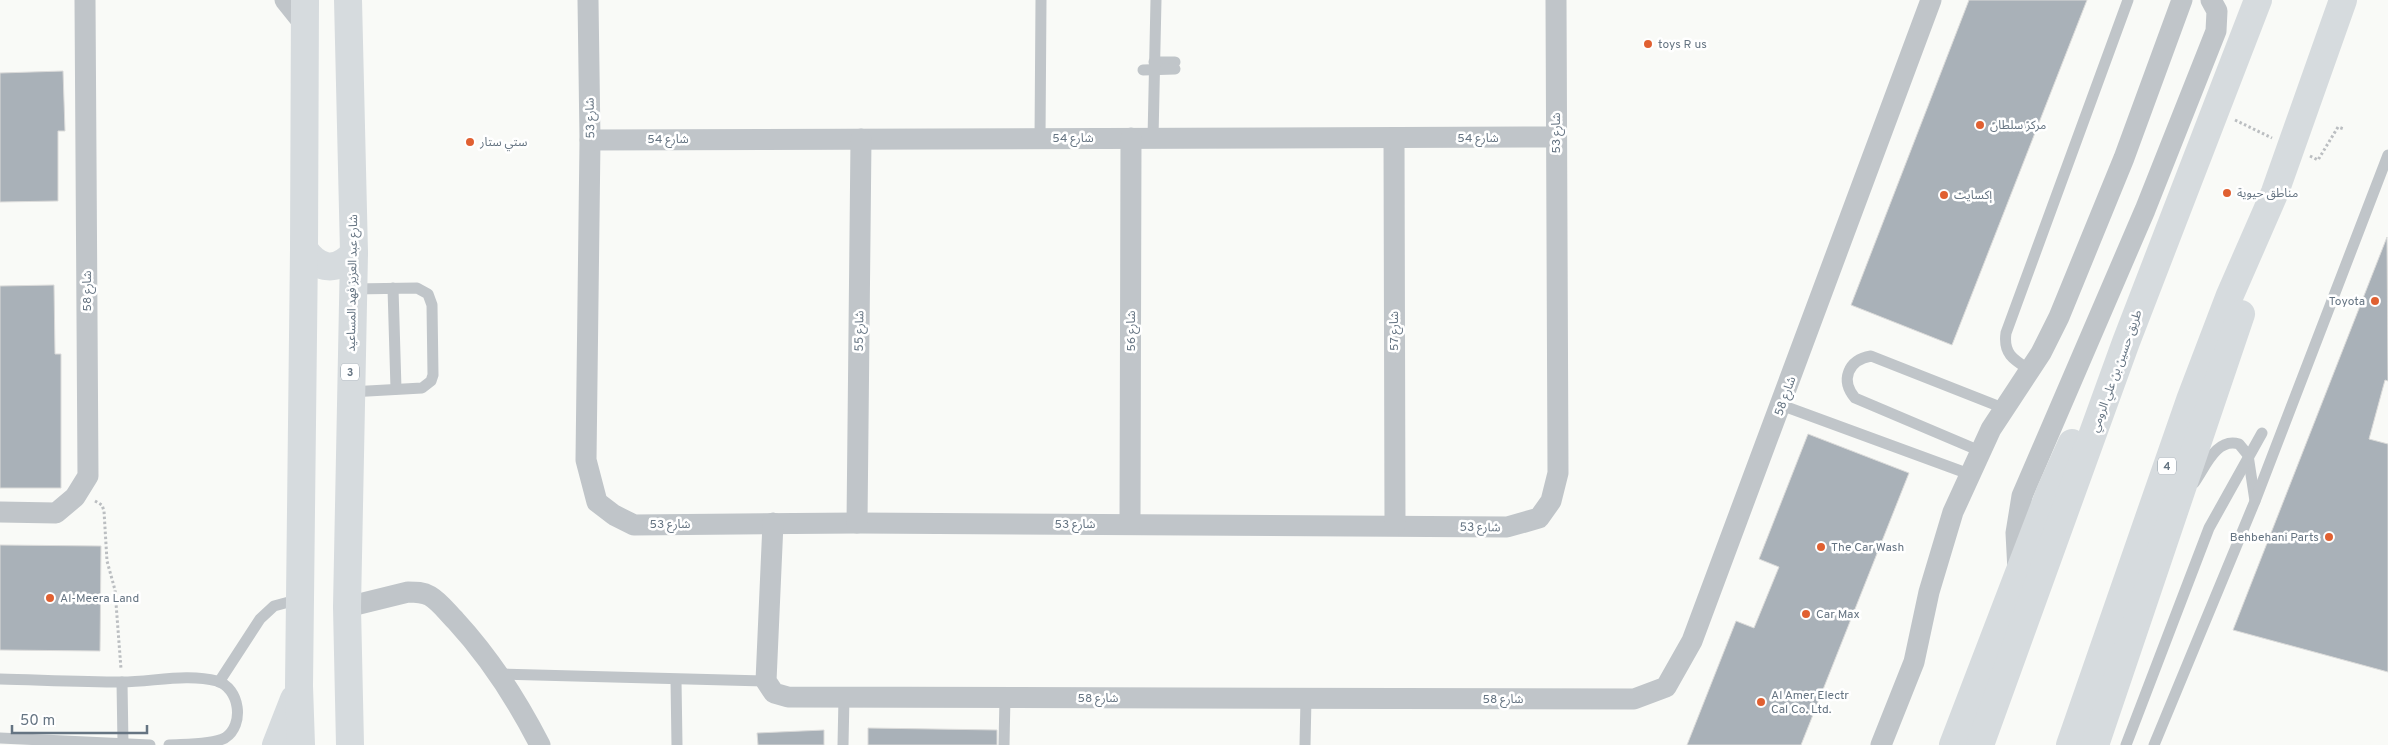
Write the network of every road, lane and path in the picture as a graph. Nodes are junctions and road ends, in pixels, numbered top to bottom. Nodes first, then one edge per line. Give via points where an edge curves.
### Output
1 (85, 0) edge
2 (285, 0) edge
3 (588, 0) edge
4 (1041, 0) edge
5 (1156, 0) edge
6 (1556, 0) edge
7 (1931, 0) edge
8 (2128, 0) edge
9 (2182, 0) edge
10 (2211, 0) edge
11 (2258, 0) edge
12 (2343, 0) edge
13 (353, 5) edge
14 (304, 12) edge
15 (1175, 66) dead end
16 (1150, 67) junction
17 (2233, 119) dead end
18 (2344, 129) dead end
19 (1131, 138) junction
20 (1153, 138) junction
21 (1394, 138) junction
22 (1556, 138) junction
23 (861, 139) junction
24 (1040, 139) junction
25 (590, 140) junction
26 (2276, 140) dead end
27 (2301, 152) dead end
28 (2388, 155) edge
29 (2275, 192) junction
30 (304, 249) junction
31 (354, 253) junction
32 (393, 288) junction
33 (353, 289) junction
34 (2126, 342) junction
35 (2030, 370) junction
36 (396, 389) junction
37 (350, 392) junction
38 (1781, 405) junction
39 (2004, 408) junction
40 (2262, 433) dead end
41 (1980, 451) junction
42 (2248, 459) junction
43 (1969, 474) junction
44 (75, 497) junction
45 (2255, 500) junction
46 (2177, 504) junction
47 (0, 512) edge
48 (858, 522) junction
49 (773, 523) junction
50 (1130, 524) junction
51 (1395, 525) junction
52 (2019, 575) junction
53 (300, 599) junction
54 (347, 607) junction
55 (499, 674) junction
56 (0, 679) edge
57 (676, 680) junction
58 (766, 681) junction
59 (122, 682) junction
60 (219, 682) junction
61 (298, 686) junction
62 (844, 697) junction
63 (1005, 697) junction
64 (1306, 699) junction
65 (1897, 708) junction
66 (0, 738) edge
67 (352, 739) edge
68 (123, 744) junction
69 (150, 745) edge
70 (168, 745) edge
71 (276, 745) edge
72 (301, 745) edge
73 (540, 745) edge
74 (677, 745) edge
75 (843, 745) edge
76 (1004, 745) edge
77 (1305, 745) edge
78 (1881, 745) edge
79 (1898, 745) edge
80 (1953, 745) edge
81 (1980, 745) edge
82 (2070, 745) edge
83 (2095, 745) edge
84 (2126, 745) edge
85 (2154, 745) edge

1 - 44 street, شارع 58 via 88,476
2 - 14 street
3 - 25 street, شارع 53
4 - 24 lane
5 - 16 lane
6 - 22 street, شارع 53
7 - 38 street, شارع 58
8 - 35 lane via 2006,333 2010,358
9 - 35 street via 2124,158 2059,318
10 - 52 street via 2217,11 2216,31 2145,210 2022,496 2016,533
11 - 34 main road, طريق حسين بن علي الرومي
12 - 29 main road, 4
13 - 31 main road, شارع عبد العزيز فهد المساعيد / 3
14 - 30 main road
15 - 16 lane
16 - 20 lane
17 - 26 path
18 - 27 path via 2338,127 2318,160
19 - 20 street, شارع 54
19 - 24 street, شارع 54
19 - 50 street, شارع 56
20 - 21 street, شارع 54
21 - 22 street, شارع 54
21 - 51 street, شارع 57
22 - 51 street, شارع 53 via 1558,473 1551,500 1539,518 1507,527
23 - 24 street, شارع 54
23 - 25 street, شارع 54
23 - 48 street, شارع 55
25 - 49 street, شارع 53 via 586,460 597,502 614,516 634,525
28 - 45 lane
29 - 46 main road via 2243,306
29 - 82 main road, 4 via 2230,295 2190,400
30 - 31 main road via 322,266 346,262
30 - 53 main road
31 - 33 main road, شارع عبد العزيز فهد المساعيد / 3
32 - 33 lane
32 - 36 lane
32 - 36 lane via 423,290 432,305 431,381 422,388
33 - 37 main road, شارع عبد العزيز فهد المساعيد / 3
34 - 52 main road via 2068,450
34 - 81 main road, طريق حسين بن علي الرومي
35 - 39 street
36 - 37 lane
37 - 54 main road, شارع عبد العزيز فهد المساعيد / 3
38 - 43 lane
38 - 64 street, شارع 58 via 1692,641 1666,687 1634,699
39 - 41 street
39 - 41 lane via 1872,356 1853,363 1846,381 1855,398
40 - 42 lane
41 - 43 street
42 - 45 lane
42 - 46 lane via 2239,444 2229,442 2220,446
42 - 84 lane via 2209,528
43 - 65 street via 1940,552 1922,633
44 - 47 street, شارع 58 via 56,513
44 - 59 path via 96,501 104,511 107,561 115,590
45 - 85 lane
46 - 83 main road
48 - 49 street, شارع 53
48 - 50 street, شارع 53
49 - 58 street
50 - 51 street, شارع 53
52 - 80 main road
53 - 60 lane via 274,606 260,619
53 - 61 main road
54 - 55 street via 408,592 425,593 471,637
54 - 67 main road, شارع عبد العزيز فهد المساعيد / 3
55 - 57 lane
55 - 73 street
56 - 59 lane
57 - 58 lane
57 - 74 lane
58 - 62 street, شارع 58 via 774,693 788,697
59 - 60 lane via 192,679
59 - 68 lane
60 - 70 lane via 229,689 237,706 232,730 225,738 208,743
61 - 71 main road
61 - 72 main road
62 - 63 street, شارع 58
62 - 75 lane
63 - 64 street, شارع 58
63 - 76 lane
64 - 77 lane
65 - 78 street
65 - 79 street
66 - 68 lane
68 - 69 lane

